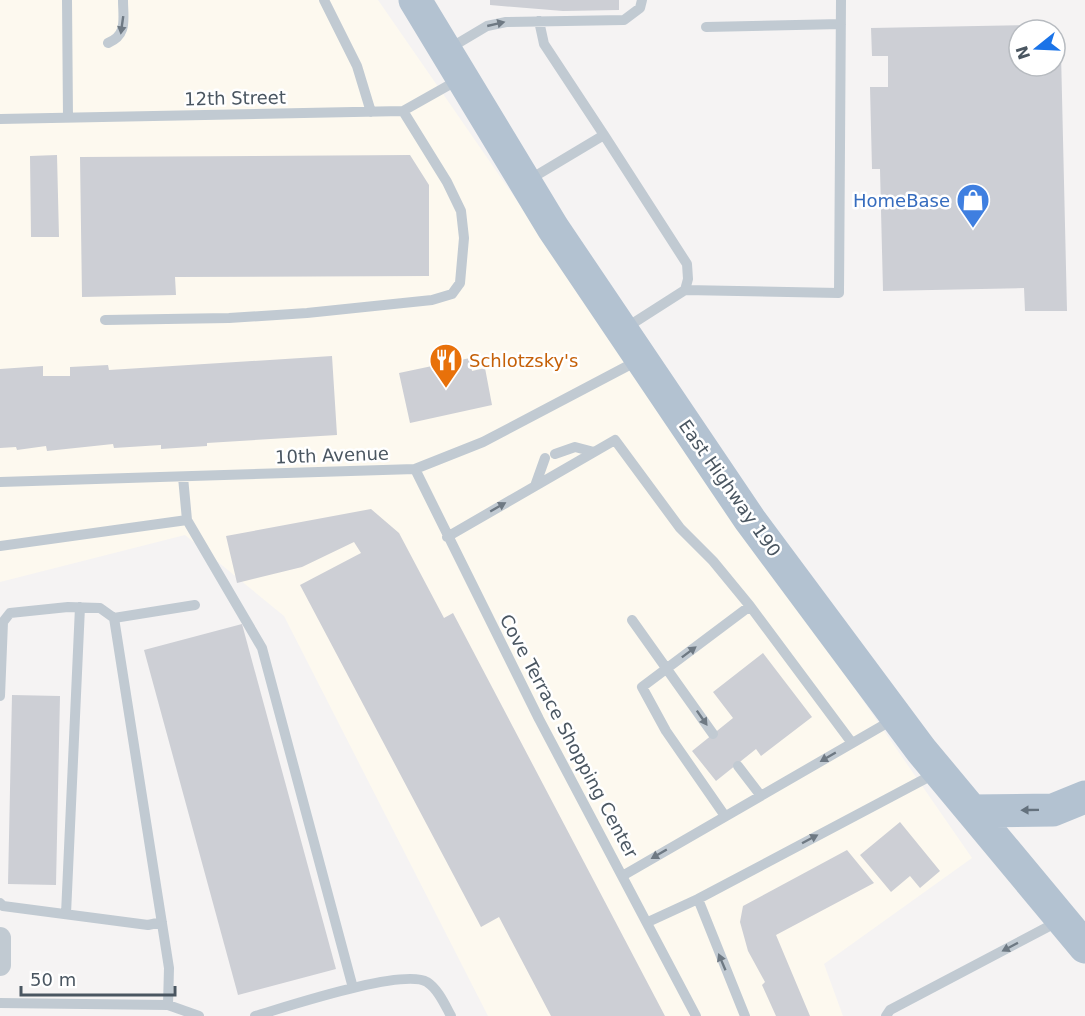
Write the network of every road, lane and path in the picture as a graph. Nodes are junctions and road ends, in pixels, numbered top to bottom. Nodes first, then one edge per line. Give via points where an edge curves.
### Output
1 (67, 0) edge
2 (123, 0) edge
3 (324, 0) edge
4 (415, 0) edge
5 (642, 0) edge
6 (841, 0) edge
7 (539, 21) junction
8 (841, 24) junction
9 (706, 27) dead end
10 (108, 43) dead end
11 (453, 65) junction
12 (403, 111) junction
13 (371, 112) junction
14 (68, 118) junction
15 (0, 119) edge
16 (603, 135) junction
17 (524, 182) junction
18 (685, 290) junction
19 (105, 320) dead end
20 (621, 330) junction
21 (640, 360) junction
22 (594, 452) junction
23 (415, 469) junction
24 (183, 477) junction
25 (0, 482) edge
26 (535, 486) junction
27 (187, 520) junction
28 (447, 537) junction
29 (0, 546) edge
30 (195, 605) dead end
31 (750, 606) junction
32 (80, 607) junction
33 (114, 618) junction
34 (632, 620) dead end
35 (666, 669) junction
36 (0, 696) edge
37 (897, 717) junction
38 (713, 734) dead end
39 (852, 743) junction
40 (738, 766) dead end
41 (939, 771) junction
42 (761, 796) junction
43 (1085, 797) edge
44 (972, 811) junction
45 (725, 816) junction
46 (624, 875) junction
47 (698, 899) junction
48 (0, 903) edge
49 (66, 914) junction
50 (1062, 920) junction
51 (162, 922) junction
52 (648, 922) junction
53 (0, 938) edge
54 (1085, 947) edge
55 (0, 965) edge
56 (354, 988) junction
57 (0, 1003) edge
58 (168, 1005) junction
59 (888, 1013) edge
60 (199, 1016) edge
61 (255, 1016) edge
62 (451, 1016) edge
63 (696, 1016) edge
64 (745, 1016) edge

1 - 14 lane
2 -> 10 lane via 124,30 118,39
3 - 13 lane via 357,66
4 - 11 main road, East Highway 190
5 - 7 lane, 12th Street via 640,8 624,20
6 - 8 lane
11 -> 7 lane, 12th Street via 487,26
7 - 16 lane via 544,44
8 - 9 lane
8 - 18 lane via 839,293
11 - 12 lane, 12th Street
11 - 17 main road, East Highway 190
12 - 13 lane, 12th Street
12 - 19 lane via 447,182 460,211 464,238 460,283 452,294 432,300 307,313
13 - 14 lane, 12th Street
14 - 15 lane, 12th Street
16 - 17 lane
16 - 18 lane via 687,264
17 - 20 main road, East Highway 190
18 - 20 lane
20 - 21 main road, East Highway 190
21 - 23 lane, 10th Avenue via 483,442
21 - 37 main road, East Highway 190 via 750,520
22 - 26 lane
22 - 26 lane via 575,447 550,456
22 - 31 lane via 615,440 680,528
23 - 24 lane, 10th Avenue
23 - 28 lane, Cove Terrace Shopping Center
24 - 25 lane, 10th Avenue
24 - 27 lane
28 -> 26 lane
27 - 29 lane
27 - 56 lane via 262,648
28 - 46 lane, Cove Terrace Shopping Center
30 - 33 lane
35 -> 31 lane
31 - 39 lane
32 - 33 lane via 100,608
32 - 36 lane via 10,613 3,622
32 - 49 lane
33 - 51 lane
34 - 35 lane
35 -> 38 lane
35 - 45 lane via 642,687 666,731
37 - 39 lane
37 - 41 main road, East Highway 190
39 -> 42 lane
40 - 42 lane
41 - 44 main road, East Highway 190
47 -> 41 lane
42 - 45 lane
43 -> 44 main road via 1053,810
44 - 50 main road, East Highway 190
45 -> 46 lane
46 - 52 lane, Cove Terrace Shopping Center
47 - 52 lane
64 -> 47 lane
48 - 49 lane
49 - 51 lane via 148,925
50 - 54 main road, East Highway 190
50 -> 59 lane
51 - 58 lane via 169,968
52 - 63 lane, Cove Terrace Shopping Center
53 - 55 street
56 - 61 lane
56 - 62 lane via 408,978 426,982
57 - 58 lane
58 - 60 lane

